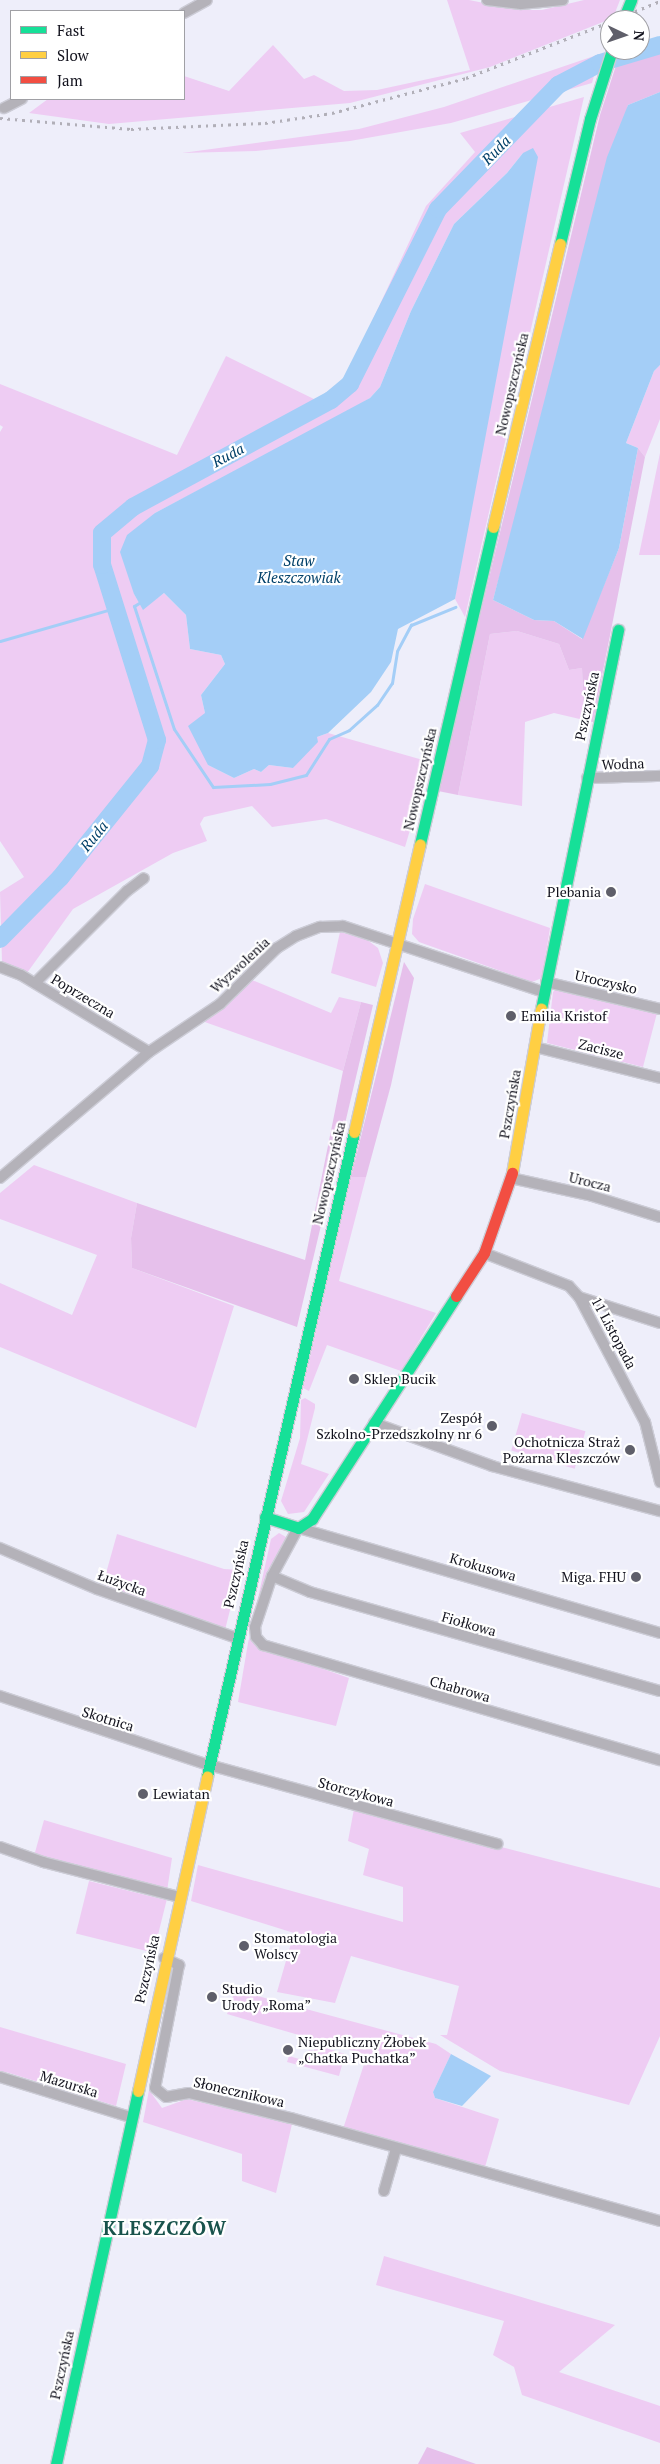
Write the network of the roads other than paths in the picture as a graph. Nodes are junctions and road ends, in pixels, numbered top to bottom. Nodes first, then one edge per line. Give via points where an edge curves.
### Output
1 (207, 0) edge
2 (487, 0) edge
3 (564, 0) edge
4 (185, 12) edge
5 (609, 60) edge
6 (20, 100) edge
7 (4, 108) dead end
8 (618, 630) dead end
9 (660, 776) edge
10 (587, 778) junction
11 (144, 878) dead end
12 (398, 943) junction
13 (0, 966) edge
14 (35, 983) junction
15 (546, 987) junction
16 (660, 1009) edge
17 (535, 1047) junction
18 (149, 1052) junction
19 (660, 1078) edge
20 (0, 1178) edge
21 (512, 1178) junction
22 (660, 1217) edge
23 (484, 1252) junction
24 (579, 1297) junction
25 (660, 1323) edge
26 (374, 1423) junction
27 (660, 1482) edge
28 (660, 1511) edge
29 (265, 1516) junction
30 (298, 1528) junction
31 (0, 1548) edge
32 (272, 1576) junction
33 (660, 1633) edge
34 (256, 1637) joint
35 (237, 1638) junction
36 (660, 1691) edge
37 (0, 1696) edge
38 (660, 1760) edge
39 (209, 1765) junction
40 (497, 1844) dead end
41 (0, 1847) edge
42 (179, 1897) junction
43 (164, 1958) junction
44 (0, 2077) edge
45 (130, 2116) junction
46 (396, 2149) junction
47 (384, 2191) dead end
48 (660, 2221) edge
49 (56, 2464) edge

1 - 4 street
2 - 3 street via 532,4
5 - 12 main road, Nowopszczyńska via 590,119
6 - 7 street
8 - 10 main road, Pszczyńska
9 - 10 street, Wodna
10 - 15 main road, Pszczyńska
11 - 14 street
12 - 15 street, Wyzwolenia
12 - 18 street, Wyzwolenia via 343,926 320,927 296,936 277,948 220,1004
12 - 29 main road, Nowopszczyńska
13 - 14 street, Poprzeczna
14 - 18 street, Poprzeczna
15 - 16 street, Uroczysko
15 - 17 main road, Pszczyńska
17 - 19 street, Zacisze
17 - 21 main road, Pszczyńska
18 - 20 street, Wyzwolenia
21 - 22 street, Urocza via 592,1196
21 - 23 main road, Pszczyńska
23 - 24 street, 11 Listopada via 569,1286
23 - 26 main road, Pszczyńska
24 - 25 street
24 - 27 street, 11 Listopada via 646,1422
26 - 28 street via 492,1466
26 - 30 main road, Pszczyńska via 315,1514
29 - 30 main road
29 - 35 main road, Pszczyńska
30 - 32 street, Pszczyńska
30 - 33 street, Krokusowa
31 - 35 street, Łużycka via 97,1589
32 - 34 street, Pszczyńska via 258,1613
32 - 36 street, Fiołkowa via 310,1592
34 - 38 street, Chabrowa via 263,1646
35 - 39 main road, Pszczyńska
37 - 39 street, Skotnica
39 - 40 street, Storczykowa
39 - 42 main road, Pszczyńska
41 - 42 street via 43,1862
42 - 43 main road, Pszczyńska
43 - 45 main road, Pszczyńska
43 - 46 street, Słonecznikowa via 179,1965 155,2088 166,2097 189,2093
44 - 45 street, Mazurska
45 - 49 main road, Pszczyńska
46 - 47 street
46 - 48 street, Słonecznikowa

